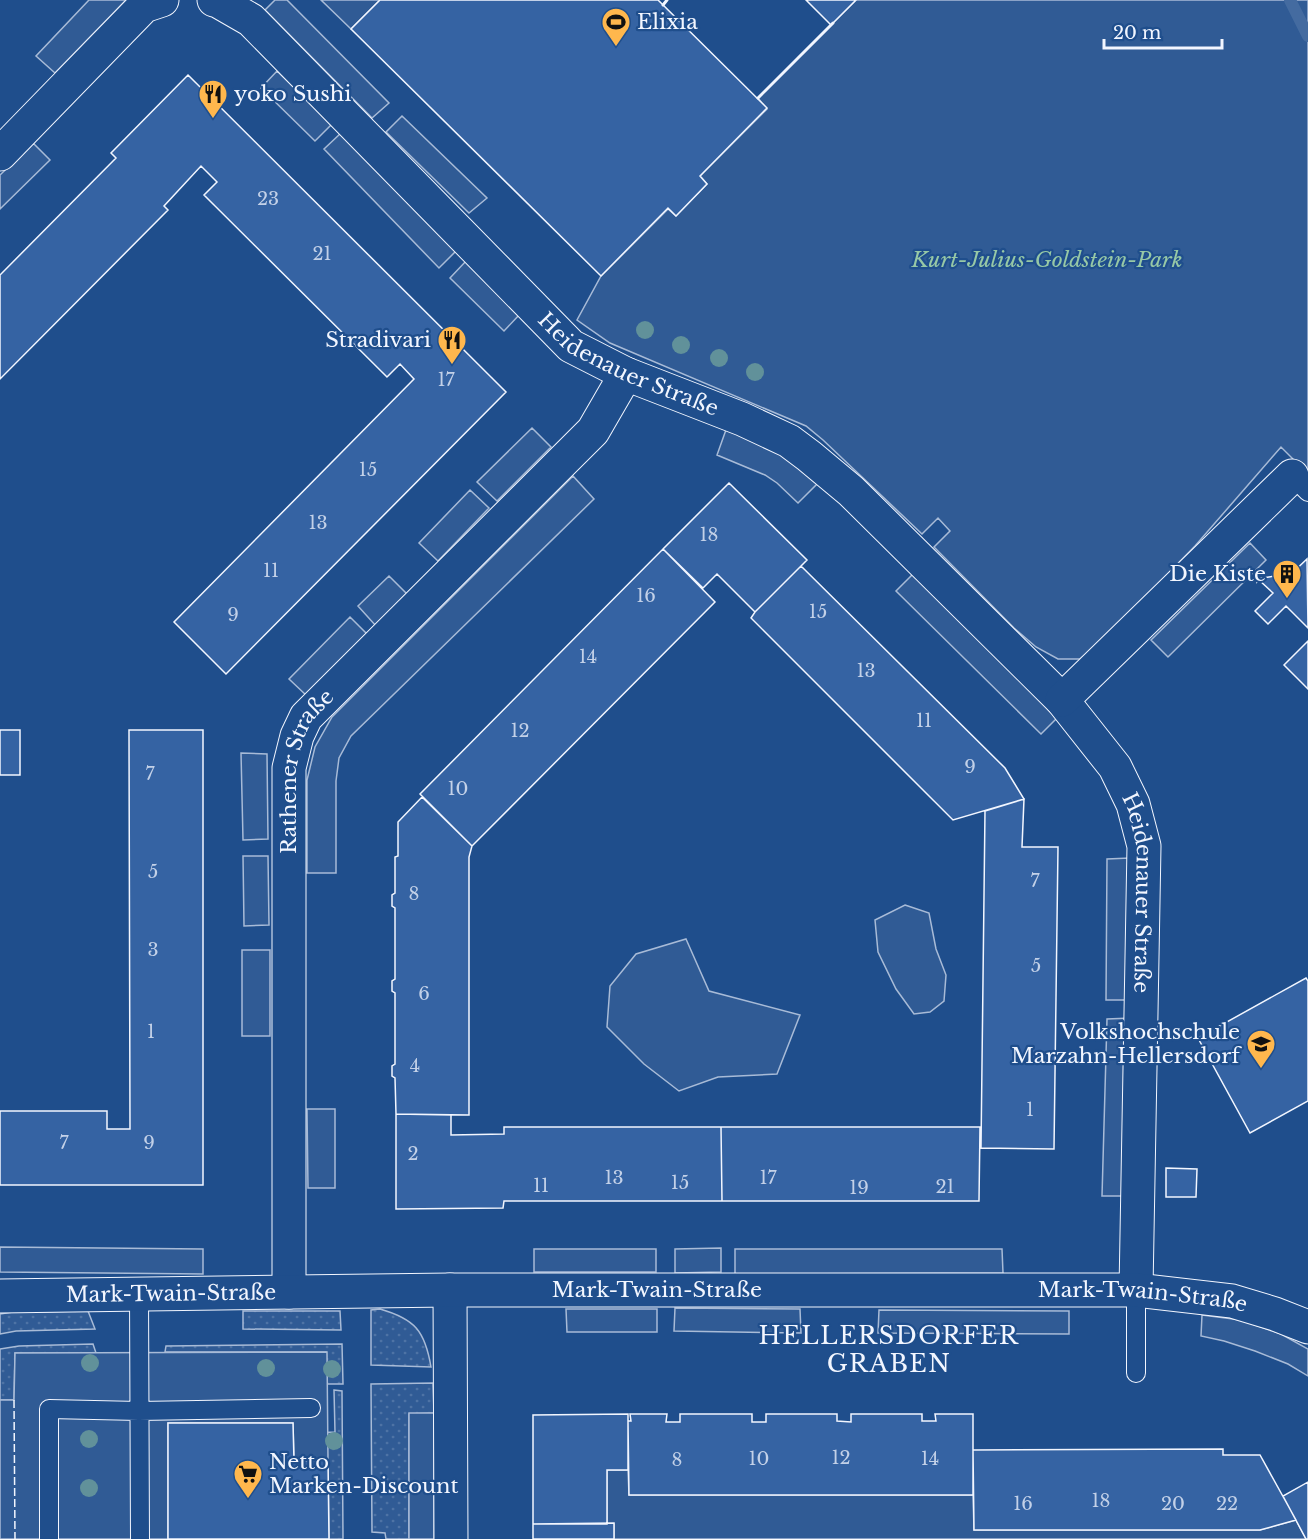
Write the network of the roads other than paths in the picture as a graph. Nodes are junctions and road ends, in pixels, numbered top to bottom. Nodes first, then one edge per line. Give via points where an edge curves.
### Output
1 (162, 0) edge
2 (214, 0) edge
3 (218, 1) edge
4 (0, 154) edge
5 (626, 374) junction
6 (1300, 484) edge
7 (1062, 699) junction
8 (450, 1290) junction
9 (1136, 1290) junction
10 (289, 1292) junction
11 (139, 1294) junction
12 (0, 1296) edge
13 (1308, 1327) edge
14 (1136, 1373) dead end
15 (311, 1408) dead end
16 (140, 1410) junction
17 (49, 1539) edge
18 (140, 1539) edge
19 (451, 1539) edge

1 - 4 street via 144,6
2 - 3 street, Heidenauer Straße
3 - 5 street, Heidenauer Straße via 251,20 571,346
5 - 7 street, Heidenauer Straße via 789,441 851,491
5 - 10 street, Rathener Straße via 593,431 306,717 297,736 289,768
6 - 7 street
7 - 9 street, Heidenauer Straße via 1115,767 1132,804 1144,846
8 - 9 street, Mark-Twain-Straße
8 - 10 street, Mark-Twain-Straße
8 - 19 street
9 - 13 street, Mark-Twain-Straße via 1232,1301
9 - 14 lane
10 - 11 street, Mark-Twain-Straße
11 - 12 street, Mark-Twain-Straße
11 - 16 lane
15 - 16 lane
16 - 17 lane via 49,1409
16 - 18 lane

